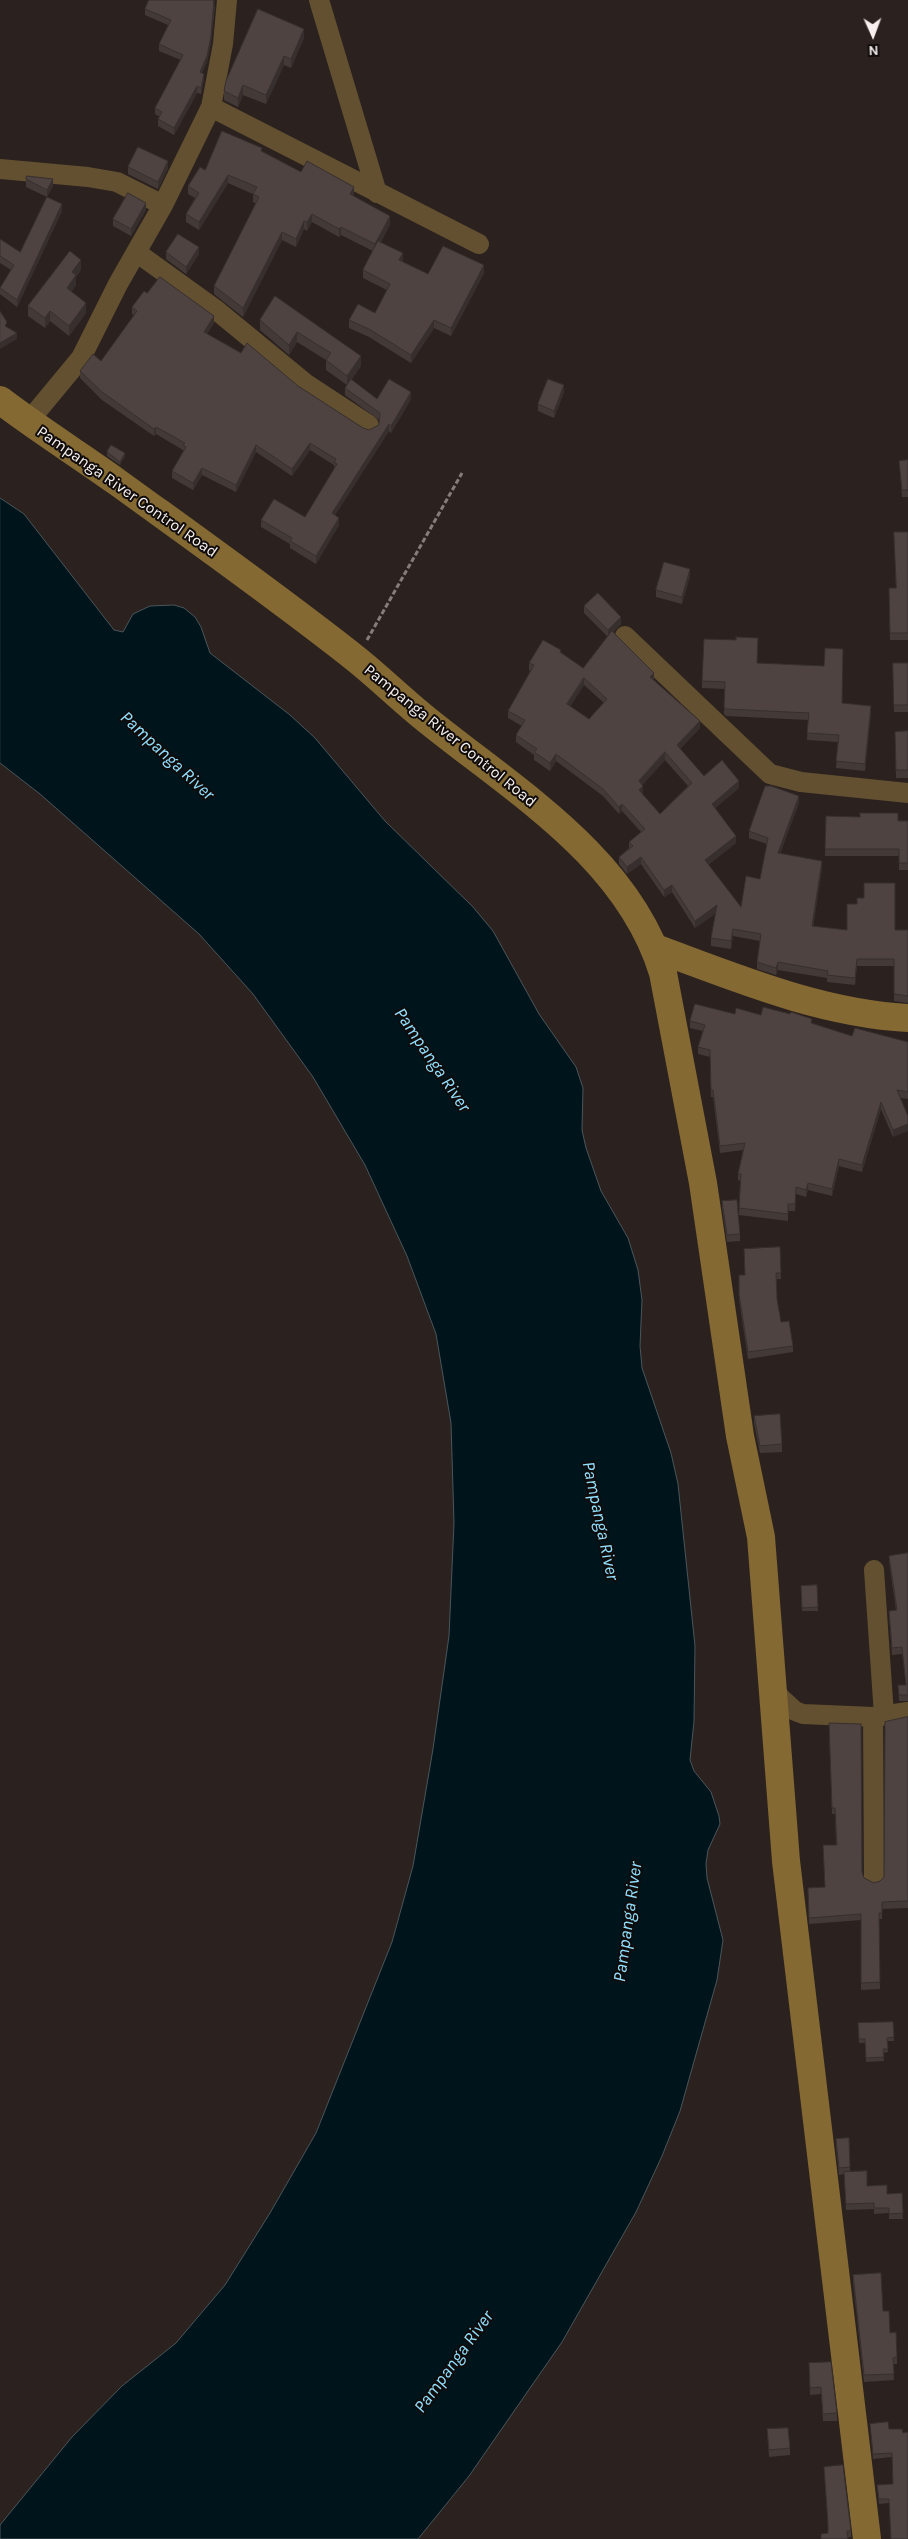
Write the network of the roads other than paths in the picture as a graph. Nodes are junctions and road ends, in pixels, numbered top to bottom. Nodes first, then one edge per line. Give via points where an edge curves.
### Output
1 (227, 0) edge
2 (319, 0) edge
3 (211, 107) junction
4 (0, 169) edge
5 (377, 193) junction
6 (163, 205) junction
7 (479, 244) dead end
8 (136, 252) junction
9 (0, 400) edge
10 (28, 422) junction
11 (369, 425) dead end
12 (625, 636) dead end
13 (908, 793) edge
14 (655, 948) junction
15 (908, 1018) edge
16 (874, 1570) dead end
17 (772, 1689) junction
18 (908, 1712) edge
19 (878, 1716) junction
20 (874, 1878) dead end
21 (867, 2539) edge

1 - 3 street
2 - 5 street
3 - 5 street
3 - 6 street
4 - 6 street via 117,182
5 - 7 street
6 - 8 street
8 - 10 street via 81,358
8 - 11 street via 229,320 305,383
9 - 10 main road, Pampanga River Control Road
10 - 14 main road, Pampanga River Control Road via 115,480 357,660 576,838 627,902
12 - 13 street via 770,774 801,782
14 - 15 main road via 769,990 852,1012
14 - 17 main road, Pampanga River Control Road via 663,973 703,1184 738,1421 760,1537
16 - 19 street
17 - 19 street via 802,1714
17 - 21 main road, Pampanga River Control Road via 786,1861
18 - 19 street
19 - 20 street

